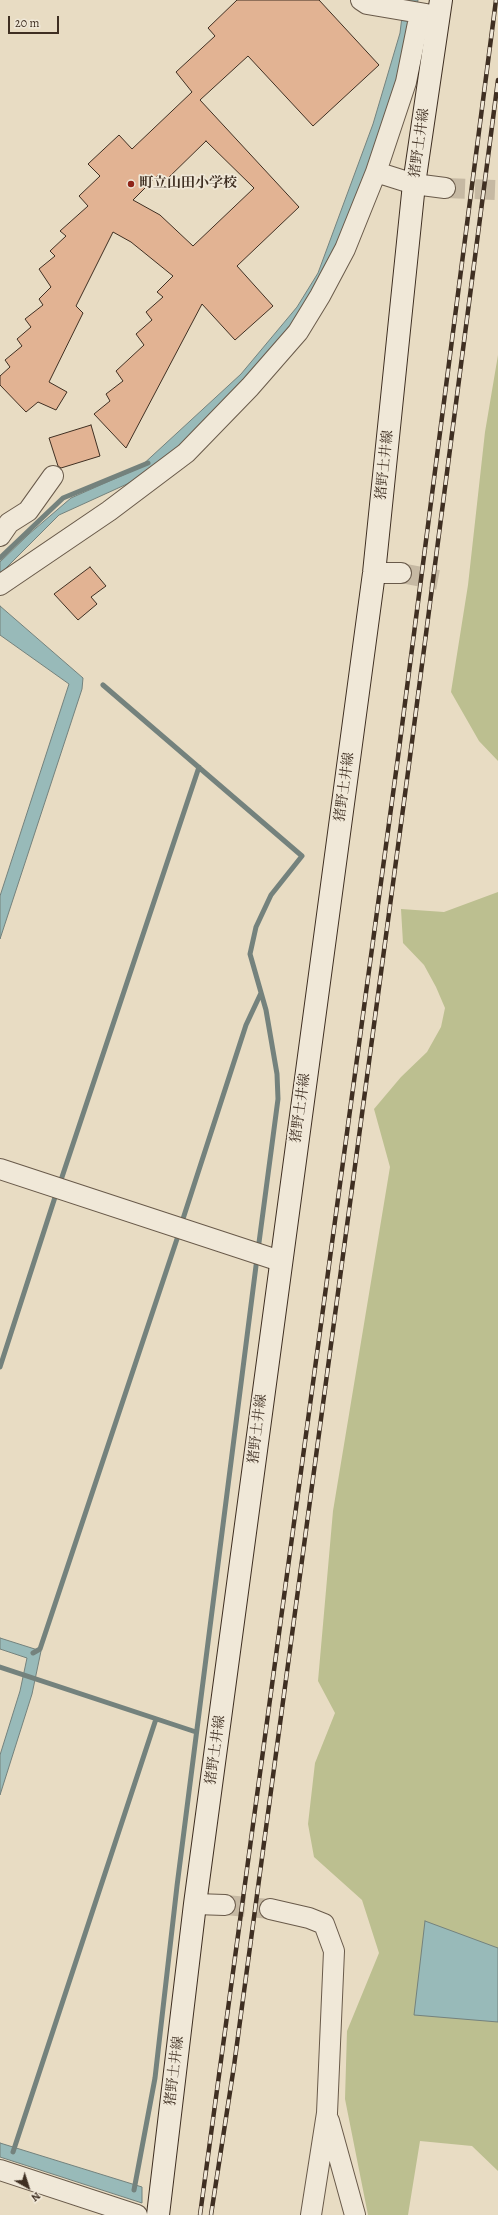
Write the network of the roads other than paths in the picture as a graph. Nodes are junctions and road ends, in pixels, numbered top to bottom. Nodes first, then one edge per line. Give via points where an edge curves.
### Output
1 (361, 0) edge
2 (433, 10) edge
3 (376, 172) junction
4 (414, 184) junction
5 (446, 188) tunnel mouth
6 (53, 476) dead end
7 (0, 536) edge
8 (374, 573) junction
9 (402, 573) tunnel mouth
10 (0, 585) edge
11 (0, 1169) edge
12 (280, 1260) junction
13 (195, 1904) junction
14 (225, 1905) tunnel mouth
15 (270, 1909) tunnel mouth
16 (327, 2113) junction
17 (0, 2170) edge
18 (137, 2215) edge
19 (158, 2215) edge
20 (311, 2215) edge
21 (355, 2215) edge

1 - 2 street via 367,4 397,9
2 - 3 street
2 - 4 main road, 猪野土井線
3 - 4 street
3 - 10 street via 345,248 320,296 298,332 250,387 186,453 109,511
4 - 5 street
4 - 8 main road, 猪野土井線
6 - 7 street via 28,511 9,524
8 - 9 street
8 - 12 main road, 猪野土井線
11 - 12 street
12 - 13 main road, 猪野土井線
13 - 14 street
13 - 19 main road, 猪野土井線
15 - 16 street via 324,1924 334,1951
16 - 20 street
16 - 21 street
17 - 18 street

